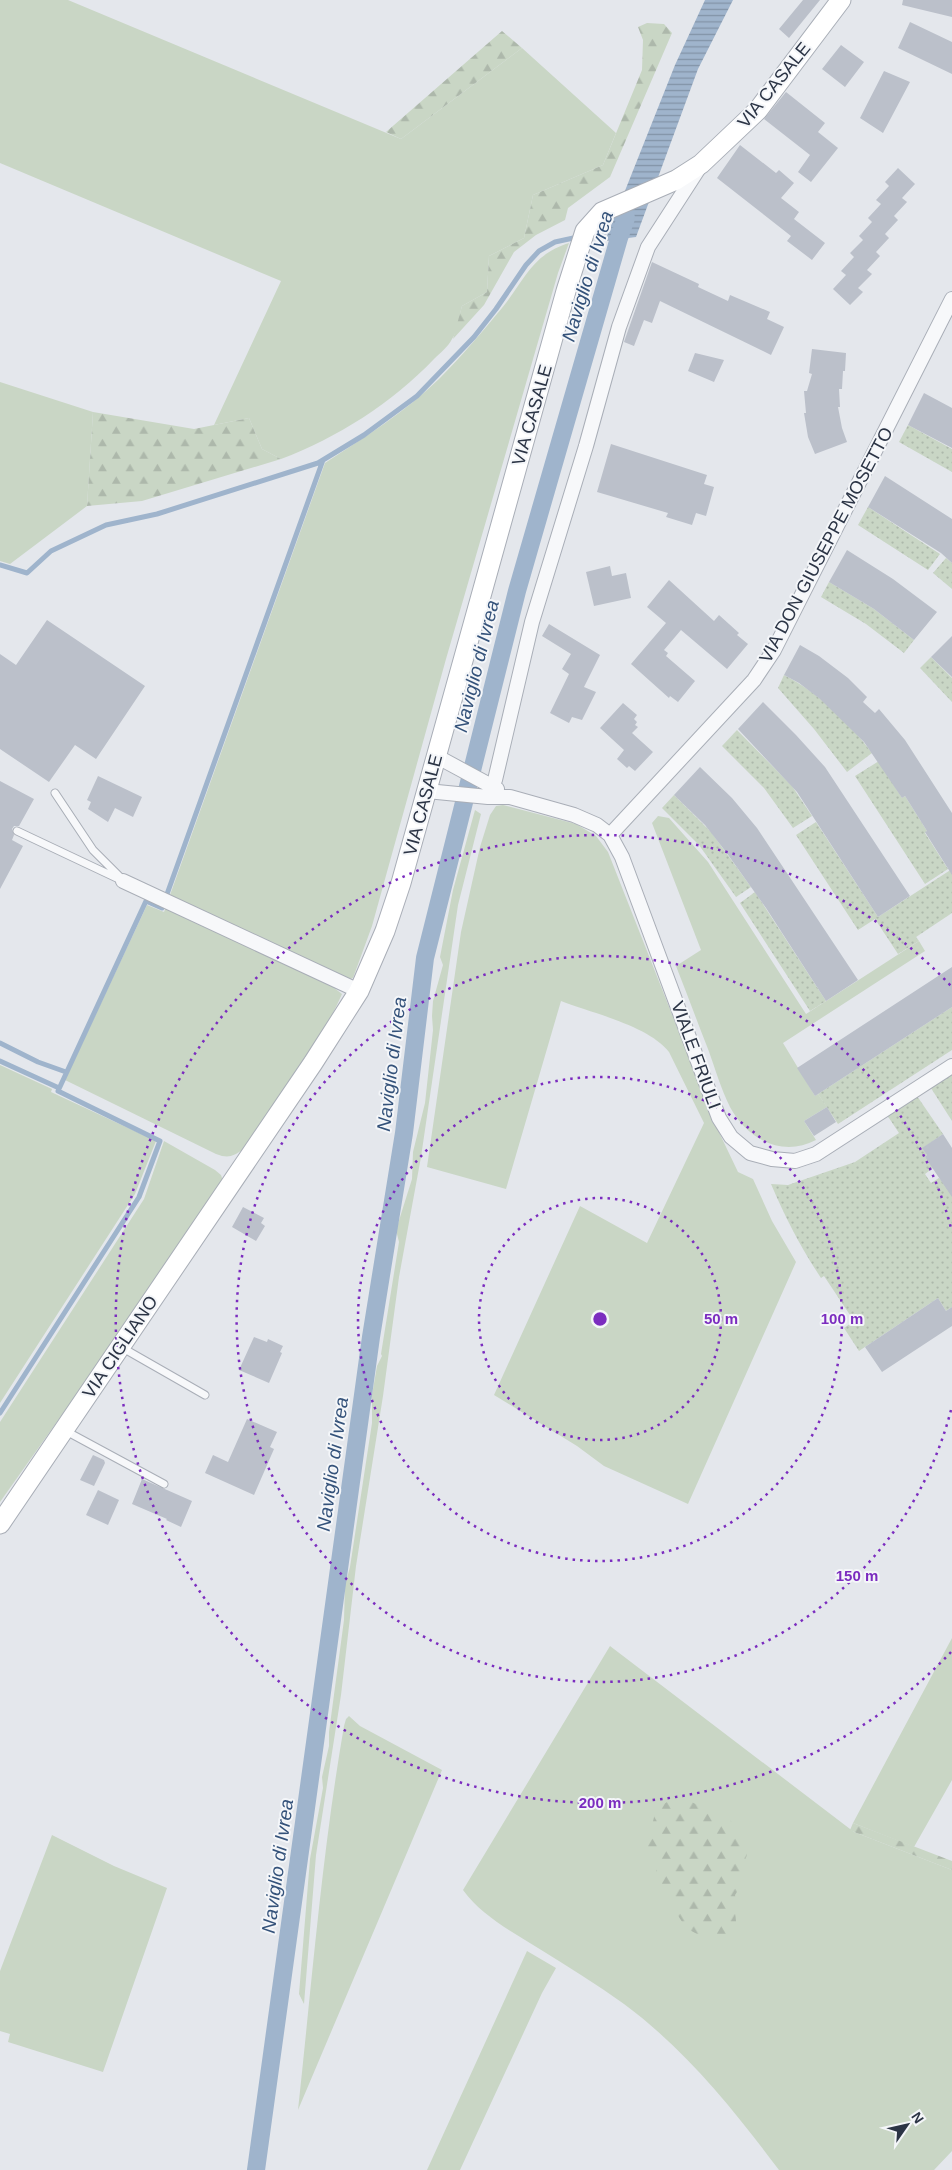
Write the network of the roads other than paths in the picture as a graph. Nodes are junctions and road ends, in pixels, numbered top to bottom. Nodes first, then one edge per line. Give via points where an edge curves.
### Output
1 (841, 0) edge
2 (701, 164) junction
3 (952, 299) edge
4 (436, 756) junction
5 (489, 791) junction
6 (427, 792) junction
7 (55, 793) dead end
8 (17, 831) dead end
9 (610, 835) junction
10 (123, 881) junction
11 (359, 991) junction
12 (952, 1066) edge
13 (240, 1170) joint
14 (120, 1347) junction
15 (206, 1395) dead end
16 (64, 1430) junction
17 (164, 1484) dead end
18 (0, 1524) edge

1 - 2 main road, VIA CASALE via 758,110
2 - 4 main road, VIA CASALE via 676,180 602,212 585,230
2 - 5 street, VIA CASALE via 648,247 624,311 568,509 536,607 495,780
3 - 9 street, VIA DON GIUSEPPE MOSETTO via 774,650 754,680
4 - 5 street, VIALE FRIULI
4 - 6 main road, VIA CASALE
5 - 6 street, VIALE FRIULI
5 - 9 street, VIALE FRIULI via 585,819
6 - 11 main road, VIA CASALE via 390,915
7 - 10 lane via 93,850
8 - 10 lane
9 - 12 street, VIALE FRIULI via 622,857 719,1118 731,1137 750,1153 795,1161 816,1154
10 - 11 street
11 - 13 main road, VIA CASALE
13 - 14 main road, VIA CIGLIANO
14 - 15 lane
14 - 16 main road, VIA CIGLIANO
16 - 17 lane
16 - 18 main road, VIA CIGLIANO

